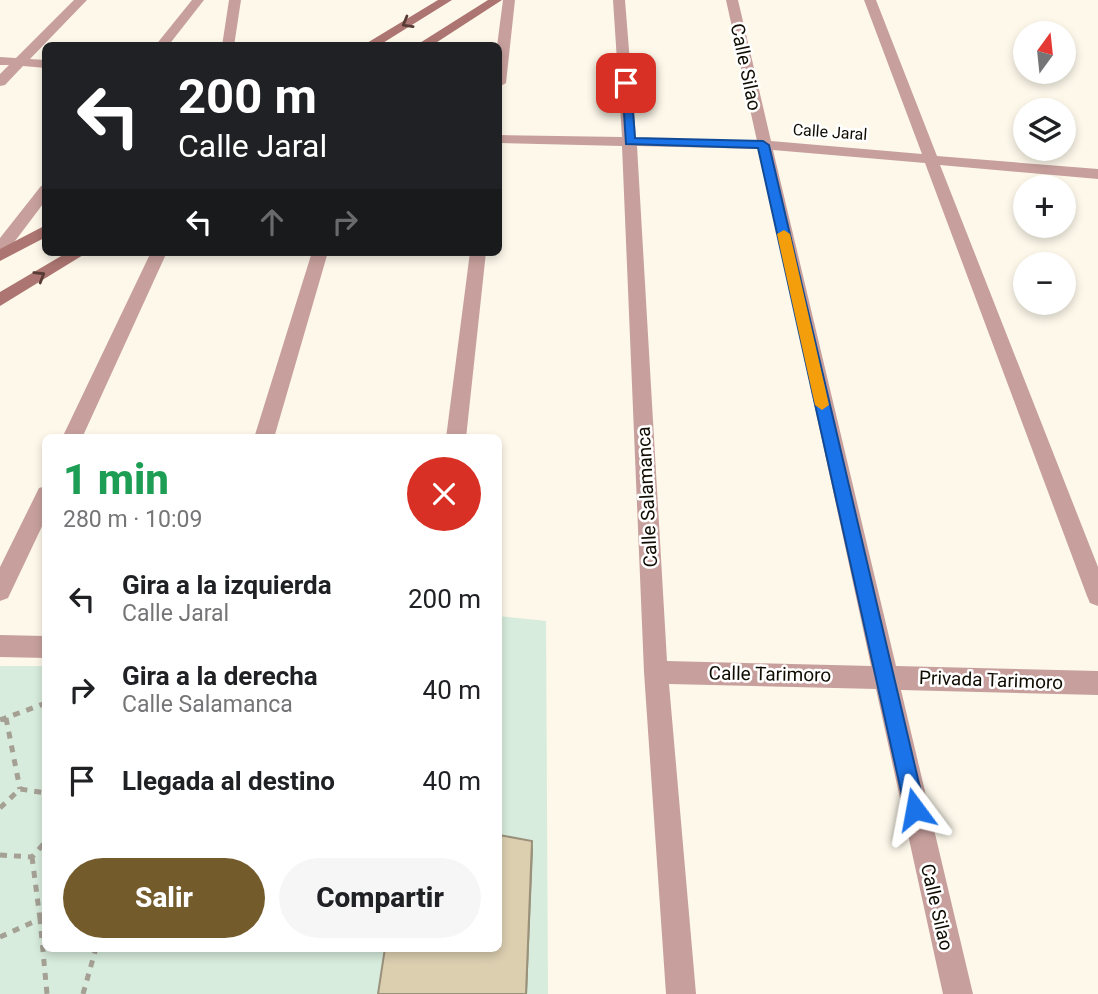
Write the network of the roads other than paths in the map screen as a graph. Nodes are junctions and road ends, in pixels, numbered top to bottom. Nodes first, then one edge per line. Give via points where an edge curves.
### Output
1 (81, 0) edge
2 (198, 0) edge
3 (235, 0) edge
4 (446, 0) edge
5 (496, 0) edge
6 (509, 0) edge
7 (619, 0) edge
8 (732, 0) edge
9 (870, 0) edge
10 (164, 42) edge
11 (229, 42) edge
12 (375, 42) edge
13 (428, 42) edge
14 (502, 58) edge
15 (0, 61) edge
16 (20, 62) junction
17 (42, 64) edge
18 (0, 82) edge
19 (502, 139) edge
20 (630, 141) junction
21 (763, 145) junction
22 (932, 158) junction
23 (1098, 174) edge
24 (42, 194) edge
25 (42, 232) edge
26 (0, 249) edge
27 (0, 256) edge
28 (73, 256) edge
29 (157, 256) edge
30 (319, 256) edge
31 (478, 256) edge
32 (0, 300) edge
33 (74, 434) edge
34 (265, 434) edge
35 (456, 434) edge
36 (42, 502) edge
37 (0, 591) edge
38 (1098, 596) edge
39 (0, 646) edge
40 (42, 647) edge
41 (656, 672) junction
42 (884, 677) junction
43 (1098, 683) edge
44 (681, 994) edge
45 (958, 994) edge

1 - 16 street
2 - 10 street
3 - 11 street
4 -> 12 main road
5 - 13 main road
6 - 14 street
7 - 20 street, Calle Salamanca
8 - 21 street, Calle Silao
9 - 22 street
15 - 16 street
16 - 17 street
16 - 18 street
19 - 20 street, Calle Jaral
20 - 21 street, Calle Jaral
20 - 41 street, Calle Salamanca
21 - 22 street, Calle Jaral
21 - 42 street, Calle Silao
22 - 23 street, Calle Jaral
22 - 38 street
24 - 26 street
25 - 27 main road
32 -> 28 main road
29 - 33 street
30 - 34 street
31 - 35 street
36 - 37 street
39 - 40 street
41 - 42 street, Calle Tarimoro
41 - 44 street, Calle Salamanca
42 - 43 street, Privada Tarimoro
42 - 45 street, Calle Silao

